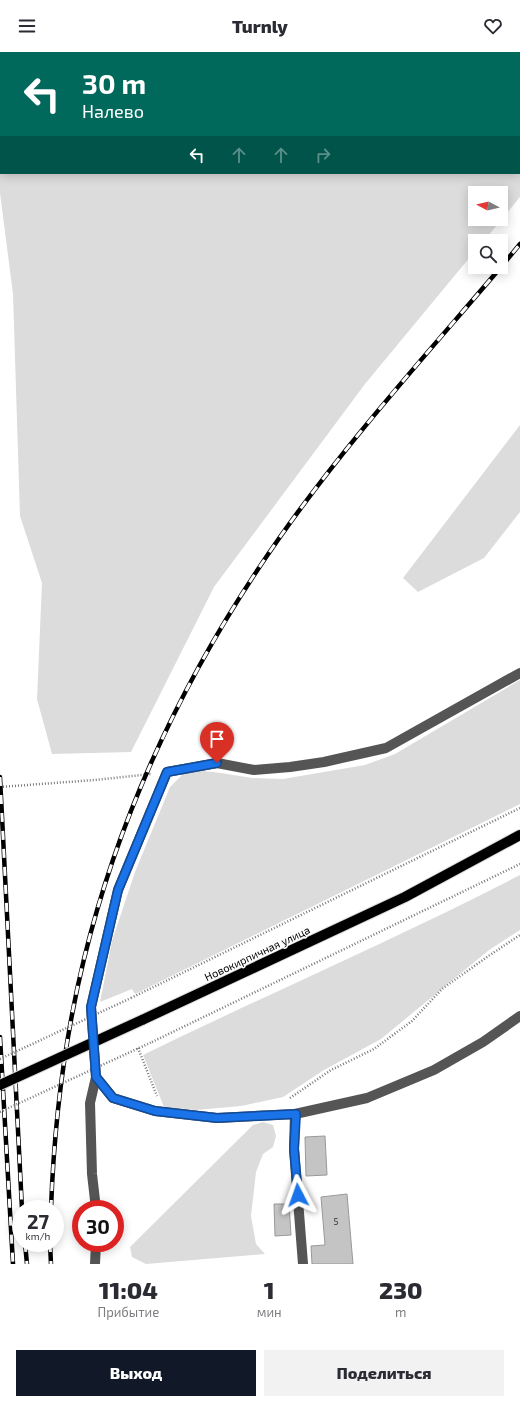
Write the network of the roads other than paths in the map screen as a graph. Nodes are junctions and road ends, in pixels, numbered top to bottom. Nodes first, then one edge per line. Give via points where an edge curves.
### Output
1 (520, 672) edge
2 (520, 835) edge
3 (520, 1016) edge
4 (96, 1077) junction
5 (0, 1085) edge
6 (296, 1114) junction
7 (95, 1200) edge
8 (96, 1252) edge
9 (95, 1264) edge
10 (303, 1264) edge

1 - 4 street via 386,748 290,767 254,770 217,763 167,772 118,890 94,992 91,1007
2 - 5 main road, Новокирпичная улица, bridge via 405,897
3 - 6 street via 483,1042 434,1070 367,1098
4 - 6 street via 113,1098 155,1111 217,1118
4 - 7 street via 90,1103
6 - 10 street via 294,1149
8 - 9 street

